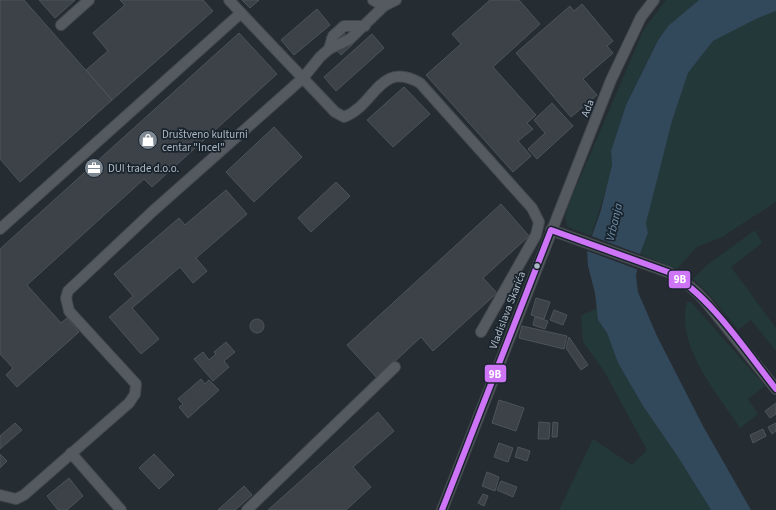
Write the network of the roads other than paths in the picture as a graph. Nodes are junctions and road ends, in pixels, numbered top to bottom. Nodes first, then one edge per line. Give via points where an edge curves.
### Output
1 (89, 0) edge
2 (229, 0) edge
3 (373, 0) edge
4 (396, 0) edge
5 (654, 0) edge
6 (384, 6) junction
7 (241, 13) junction
8 (61, 25) dead end
9 (303, 78) junction
10 (0, 229) edge
11 (551, 230) junction
12 (481, 332) dead end
13 (395, 367) dead end
14 (776, 389) edge
15 (71, 453) junction
16 (0, 495) edge
17 (121, 510) edge
18 (247, 510) edge
19 (442, 510) edge

1 - 8 street
2 - 7 street
3 - 6 street
4 - 6 street
5 - 11 street, Ada via 641,16 611,80
6 - 9 street via 350,39 329,49
7 - 9 street
7 - 10 street
9 - 12 street via 335,112 344,117 352,114 386,80 399,75 408,76 420,83 532,208 539,222 536,235
9 - 15 street via 153,211 68,291 66,298 69,311 136,384 135,394 129,403
11 - 14 street via 674,275 696,291
11 - 19 street, Vladislava Skarića
13 - 18 street
15 - 16 street via 24,495 16,499
15 - 17 street

